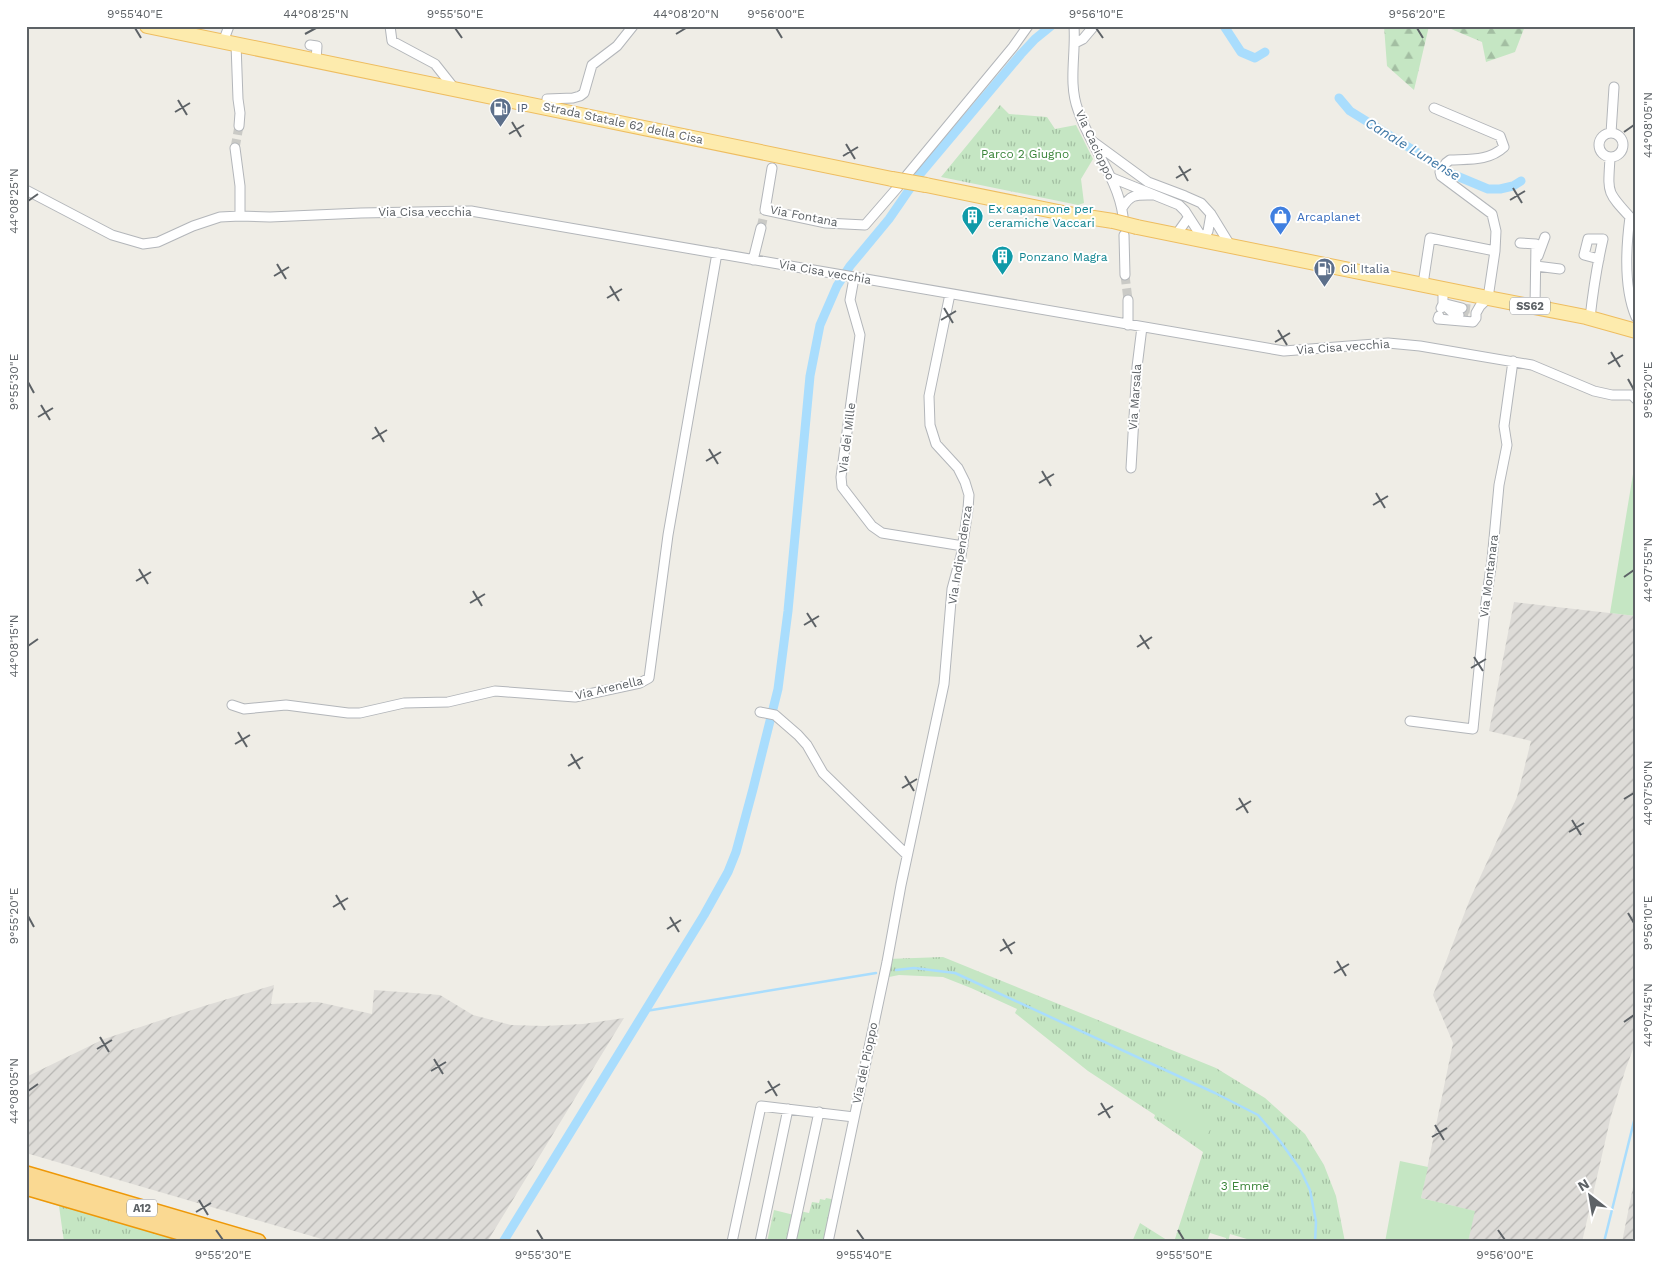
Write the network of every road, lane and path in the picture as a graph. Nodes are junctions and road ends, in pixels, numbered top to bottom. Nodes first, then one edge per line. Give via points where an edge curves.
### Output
1 (147, 26) edge
2 (230, 26) edge
3 (390, 26) edge
4 (633, 26) edge
5 (1028, 26) edge
6 (1074, 26) edge
7 (1094, 26) edge
8 (229, 43) junction
9 (1074, 43) junction
10 (454, 88) junction
11 (1614, 88) dead end
12 (547, 107) junction
13 (1434, 108) dead end
14 (239, 126) tunnel mouth
15 (1612, 133) junction
16 (1092, 140) junction
17 (235, 148) tunnel mouth
18 (1610, 158) junction
19 (1126, 166) junction
20 (772, 168) dead end
21 (907, 175) dead end
22 (1110, 176) junction
23 (895, 183) junction
24 (26, 190) edge
25 (1155, 195) junction
26 (1211, 214) junction
27 (1119, 215) junction
28 (240, 216) junction
29 (1188, 218) junction
30 (761, 228) tunnel mouth
31 (1124, 235) dead end
32 (1176, 235) junction
33 (1545, 237) dead end
34 (1203, 240) junction
35 (1520, 243) dead end
36 (1230, 246) junction
37 (1495, 251) junction
38 (716, 253) junction
39 (1598, 259) dead end
40 (753, 260) junction
41 (1536, 263) junction
42 (1560, 268) dead end
43 (1125, 275) tunnel mouth
44 (851, 277) junction
45 (1423, 284) junction
46 (1443, 288) junction
47 (950, 294) junction
48 (1128, 300) tunnel mouth
49 (1536, 307) junction
50 (1441, 309) junction
51 (1471, 314) junction
52 (1636, 317) edge
53 (1590, 318) junction
54 (1128, 325) junction
55 (1142, 327) junction
56 (1636, 331) edge
57 (1513, 361) junction
58 (1634, 397) edge
59 (1132, 468) dead end
60 (963, 546) junction
61 (232, 705) dead end
62 (767, 713) dead end
63 (1410, 721) dead end
64 (907, 855) junction
65 (901, 885) joint
66 (788, 1109) junction
67 (819, 1112) junction
68 (854, 1117) junction
69 (26, 1174) edge
70 (26, 1187) edge
71 (214, 1242) edge
72 (258, 1242) edge
73 (732, 1242) edge
74 (760, 1242) edge
75 (791, 1242) edge
76 (828, 1242) edge

1 - 8 main road, Strada Statale 62 della Cisa / SS62
2 - 8 street
3 - 10 street via 392,41 434,64
4 - 12 street via 617,46 592,66 584,93 573,98 547,98
5 - 21 street
6 - 9 street, Via Cacioppo
7 - 9 street via 1083,39
8 - 10 main road, Strada Statale 62 della Cisa / SS62 via 317,49
8 - 14 street via 240,112
9 - 16 street, Via Cacioppo via 1073,93
10 - 12 main road, Strada Statale 62 della Cisa / SS62
11 - 15 street
12 - 23 main road, Strada Statale 62 della Cisa / SS62
13 - 37 street via 1500,136 1504,142 1504,147 1496,154 1450,160 1440,172 1492,214 1496,231
15 - 18 street via 1603,136 1599,143 1602,154
15 - 18 street via 1621,138 1623,146 1618,156
16 - 19 street
16 - 22 street, Via Cacioppo
17 - 28 street
18 - 52 street via 1608,189 1612,199 1630,218 1628,278
19 - 22 street
19 - 26 street via 1148,182 1201,203
20 - 23 street, Via Fontana via 765,210 826,223 865,225
22 - 25 street
22 - 27 street, Via Cacioppo
23 - 27 main road, SS62, bridge via 926,185 1068,214
24 - 28 street, Via Cisa vecchia via 112,235 143,244 158,242 215,219
25 - 27 street via 1130,197
25 - 29 street via 1179,205
26 - 34 street
26 - 36 street
27 - 32 main road, SS62, bridge via 1137,227
28 - 38 street, Via Cisa vecchia via 471,211
29 - 32 street
29 - 34 street
30 - 40 street, Via Fontana
31 - 43 street
32 - 34 main road, SS62
33 - 41 street
34 - 36 main road, SS62
35 - 41 street via 1536,244
36 - 45 main road, SS62
37 - 45 street via 1430,238
37 - 51 street
38 - 40 street, Via Cisa vecchia
38 - 61 street, Via Arenella via 668,536 650,678 575,697 496,691 448,702 404,703 360,713 286,705 244,709
39 - 53 street
40 - 44 street, Via Cisa vecchia
41 - 42 street
41 - 49 street
44 - 47 street, Via Cisa vecchia
44 - 60 street, Via dei Mille via 850,300 860,335 842,487 872,526 882,533
45 - 46 main road, SS62
46 - 50 street
46 - 51 main road, SS62
47 - 54 street, Via Cisa vecchia
47 - 60 street, Via Indipendenza via 929,396 929,411 936,444 958,468 969,495
48 - 54 street
49 - 51 main road, SS62
49 - 53 main road, SS62
50 - 51 street
50 - 51 street via 1438,319
53 - 56 main road, SS62
54 - 55 street, Via Cisa vecchia
55 - 57 street, Via Cisa vecchia via 1284,351 1388,343
55 - 59 street, Via Marsala via 1136,367
57 - 58 street, Via Cisa vecchia via 1532,365 1594,391
57 - 63 street, Via Montanara via 1504,426 1507,445 1499,485 1473,729
60 - 64 street, Via Indipendenza via 952,589 944,684
62 - 64 street via 807,745 823,774
64 - 65 street, Via Indipendenza
65 - 68 street, Via del Pioppo
66 - 67 street
66 - 73 street via 761,1106
66 - 74 street
67 - 68 street
67 - 75 street
68 - 76 street, Via del Pioppo
69 - 72 highway, A12
70 - 71 highway, A12

